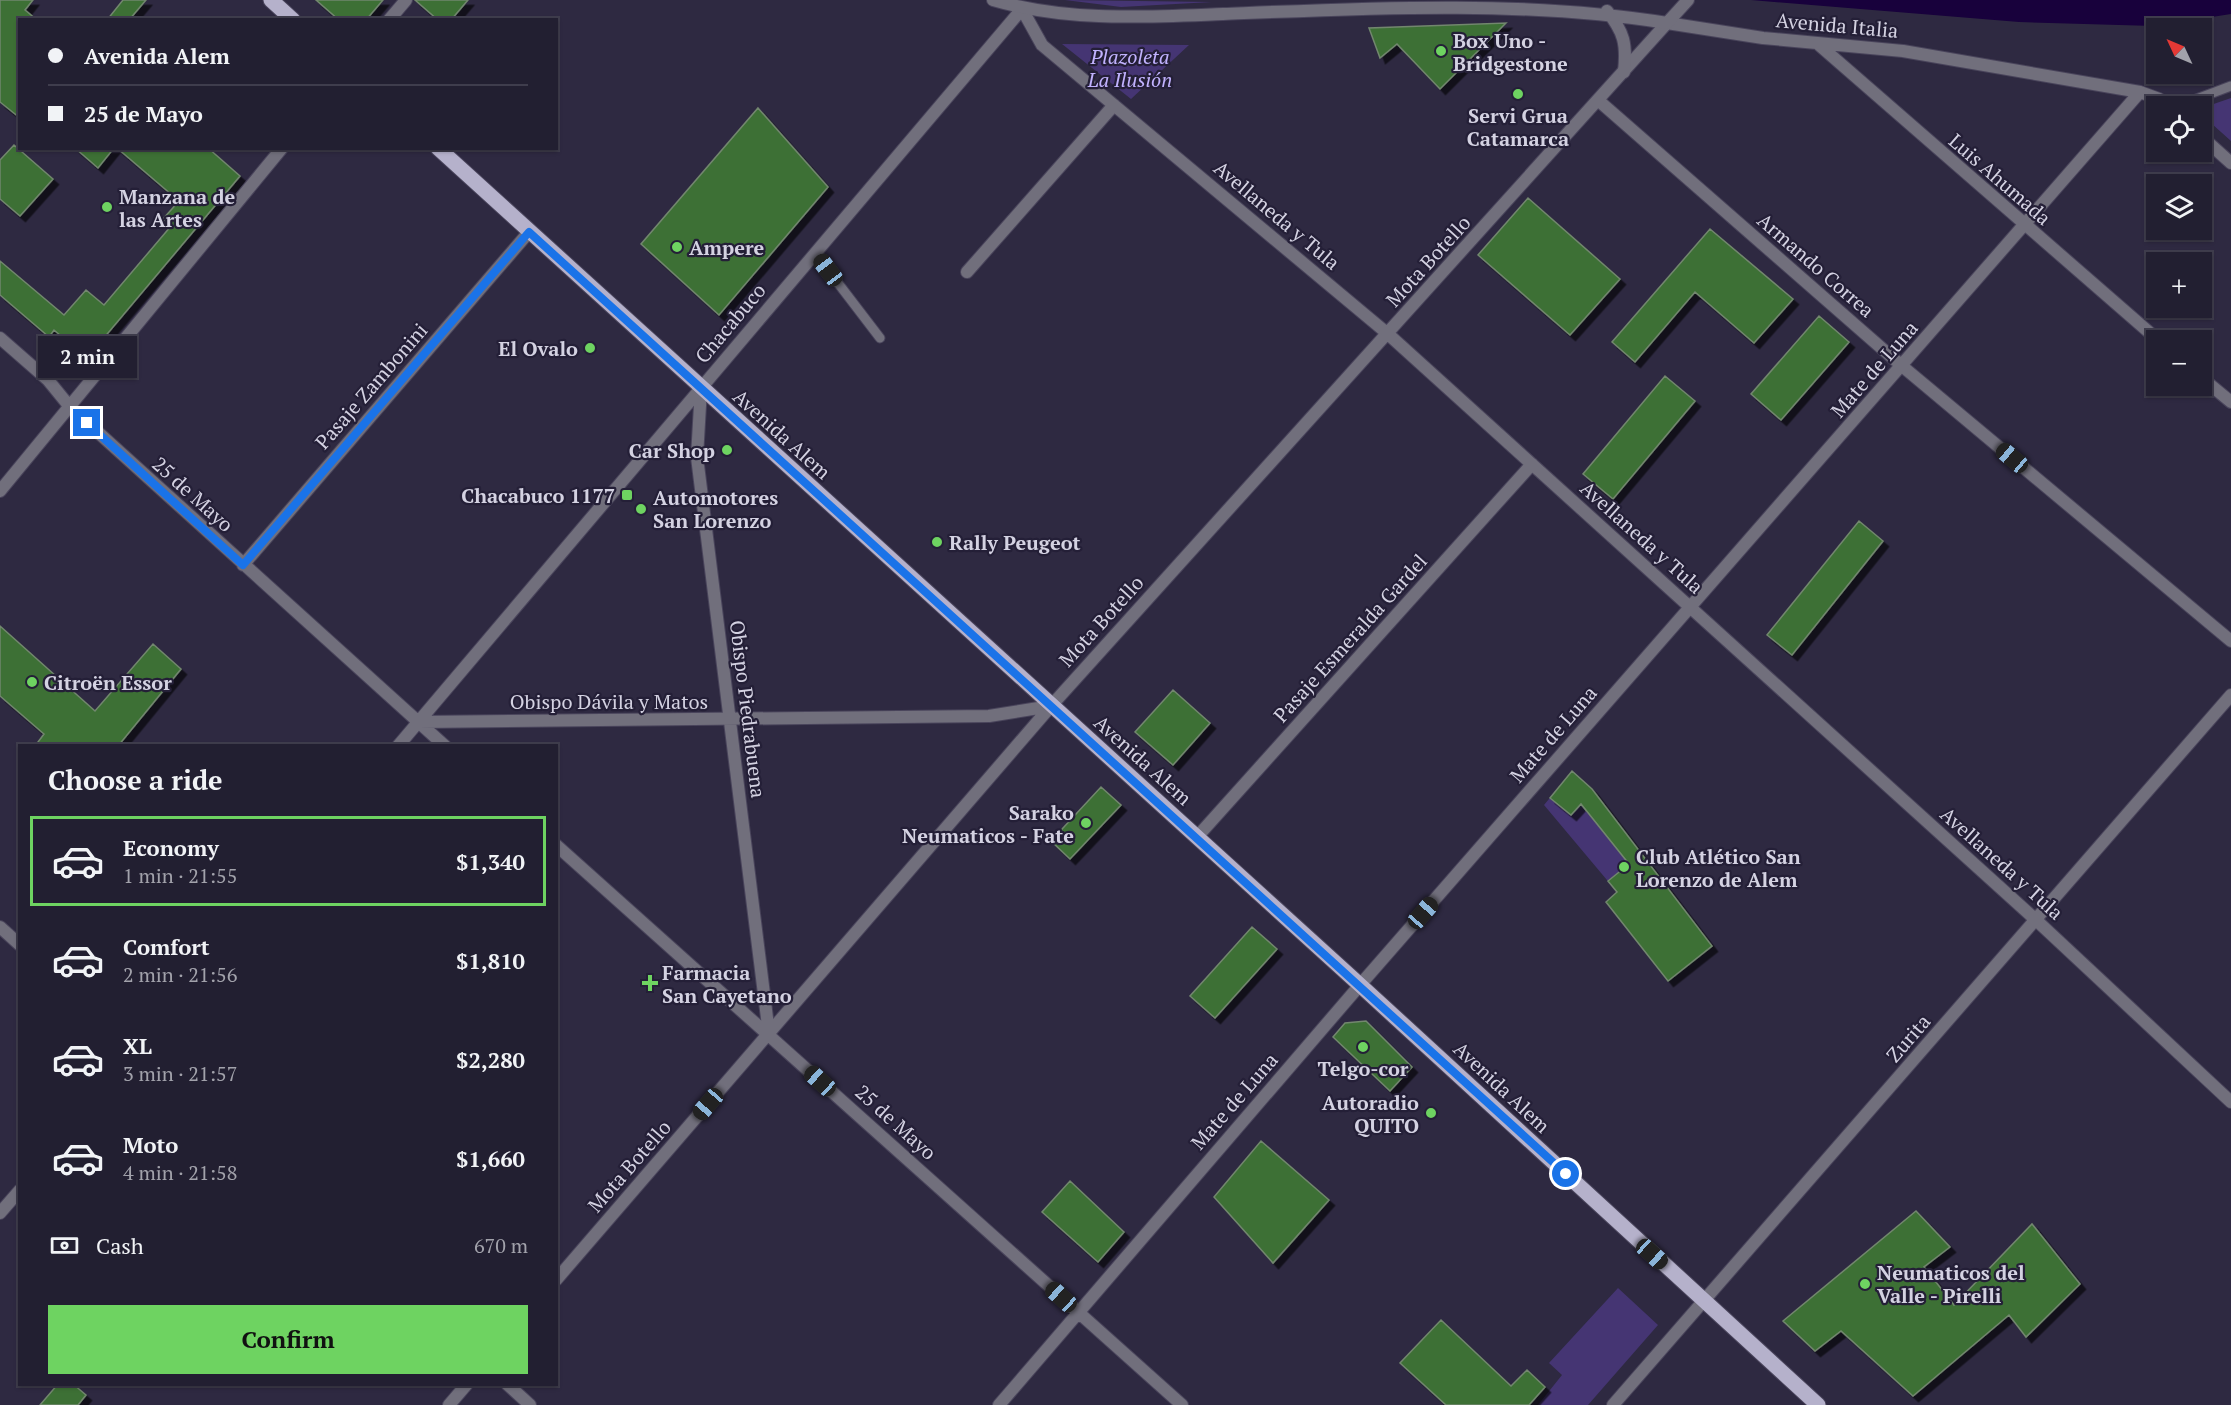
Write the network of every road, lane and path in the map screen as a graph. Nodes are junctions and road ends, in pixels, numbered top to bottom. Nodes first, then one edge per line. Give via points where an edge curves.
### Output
1 (271, 0) edge
2 (406, 0) edge
3 (993, 0) edge
4 (1686, 2) edge
5 (1022, 9) junction
6 (1607, 11) junction
7 (291, 18) edge
8 (391, 18) edge
9 (1667, 23) junction
10 (1818, 44) junction
11 (1624, 72) junction
12 (2231, 86) edge
13 (2140, 92) junction
14 (2151, 96) edge
15 (2204, 96) edge
16 (1599, 101) junction
17 (1114, 105) junction
18 (2212, 146) edge
19 (280, 150) edge
20 (440, 150) edge
21 (2231, 163) edge
22 (2025, 226) junction
23 (529, 232) junction
24 (816, 253) junction
25 (967, 272) dead end
26 (2146, 330) edge
27 (1388, 334) junction
28 (0, 338) edge
29 (880, 338) dead end
30 (1902, 366) junction
31 (2212, 386) edge
32 (701, 388) junction
33 (2231, 402) edge
34 (70, 407) junction
35 (1532, 464) junction
36 (0, 491) edge
37 (243, 565) junction
38 (1690, 607) junction
39 (2231, 641) edge
40 (2231, 695) edge
41 (1051, 706) junction
42 (729, 720) junction
43 (419, 722) junction
44 (400, 744) edge
45 (444, 744) edge
46 (1197, 837) junction
47 (558, 847) edge
48 (2036, 920) junction
49 (0, 927) edge
50 (18, 943) edge
51 (1360, 985) junction
52 (769, 1034) junction
53 (2231, 1102) edge
54 (18, 1192) edge
55 (0, 1213) edge
56 (558, 1278) edge
57 (1704, 1301) junction
58 (1078, 1313) junction
59 (465, 1386) edge
60 (509, 1386) edge
61 (449, 1405) edge
62 (530, 1405) edge
63 (999, 1405) edge
64 (1182, 1405) edge
65 (1613, 1405) edge
66 (1818, 1405) edge

1 - 7 main road
2 - 8 street
3 - 5 street, Avenida Italia
4 - 9 street, Mota Botello
5 - 6 street, Avenida Italia via 1116,19 1483,4
5 - 17 street, Avellaneda y Tula via 1042,45
5 - 24 street, Chacabuco
6 - 9 street, Avenida Italia
6 - 11 street via 1621,28 1626,53
9 - 10 street, Avenida Italia
9 - 11 street, Mota Botello
10 - 13 street, Avenida Italia via 1904,51
10 - 22 street, Luis Ahumada
11 - 16 street, Mota Botello
12 - 15 lane
13 - 14 street, Avenida Italia
13 - 22 street, Mate de Luna
16 - 27 street, Mota Botello
16 - 30 street, Armando Correa
17 - 25 street
17 - 27 street, Avellaneda y Tula
18 - 21 street
19 - 34 street
20 - 23 main road, Avenida Alem
22 - 26 street, Luis Ahumada
22 - 30 street, Mate de Luna
23 - 32 main road, Avenida Alem
23 - 37 street, Pasaje Zambonini
24 - 29 lane
24 - 32 street, Chacabuco
27 - 35 street, Avellaneda y Tula
27 - 41 street, Mota Botello
28 - 34 street, 25 de Mayo via 48,380
30 - 38 street, Mate de Luna
30 - 39 street, Armando Correa
31 - 33 street
32 - 41 main road, Avenida Alem
32 - 42 street, Obispo Piedrabuena via 697,458
32 - 43 street, Chacabuco
34 - 36 street
34 - 37 street, 25 de Mayo
35 - 38 street, Avellaneda y Tula
35 - 46 street, Pasaje Esmeralda Gardel
37 - 43 street, 25 de Mayo
38 - 48 street, Avellaneda y Tula
38 - 51 street, Mate de Luna
40 - 48 street, Zurita
41 - 42 street, Obispo Dávila y Matos via 989,716
41 - 46 main road, Avenida Alem
41 - 52 street, Mota Botello
42 - 43 street, Obispo Dávila y Matos
42 - 52 street, Obispo Piedrabuena
43 - 44 street, Chacabuco
43 - 45 street, 25 de Mayo
46 - 51 main road, Avenida Alem
47 - 52 street, 25 de Mayo
48 - 53 street, Avellaneda y Tula
48 - 57 street, Zurita
49 - 50 street
51 - 57 main road, Avenida Alem
51 - 58 street, Mate de Luna
52 - 56 street, Mota Botello
52 - 58 street, 25 de Mayo
54 - 55 street
57 - 65 street, Zurita
57 - 66 main road, Avenida Alem
58 - 63 street, Mate de Luna
58 - 64 street, 25 de Mayo
59 - 61 street
60 - 62 street

